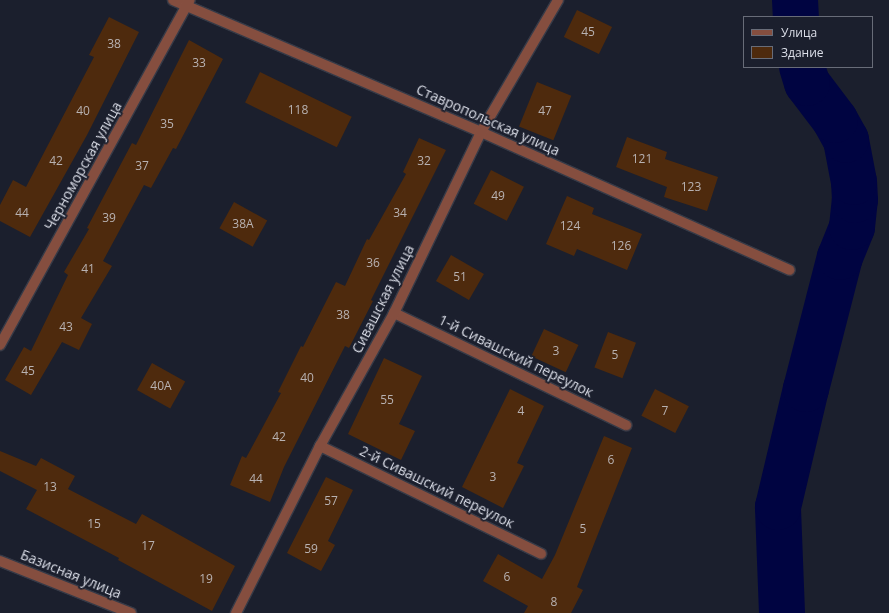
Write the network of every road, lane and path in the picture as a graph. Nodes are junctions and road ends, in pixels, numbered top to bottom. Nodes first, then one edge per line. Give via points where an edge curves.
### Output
1 (173, 0) edge
2 (558, 0) edge
3 (189, 3) edge
4 (481, 132) junction
5 (789, 270) dead end
6 (394, 312) junction
7 (0, 345) edge
8 (626, 425) dead end
9 (320, 446) junction
10 (541, 554) dead end
11 (0, 561) edge
12 (131, 613) edge
13 (236, 613) edge

1 - 3 street, Ставропольская улица
2 - 4 street, Сивашская улица
3 - 4 street, Ставропольская улица
3 - 7 street, Черноморская улица
4 - 5 street, Ставропольская улица
4 - 6 street, Сивашская улица
6 - 8 street, 1-й Сивашский переулок
6 - 9 street, Сивашская улица
9 - 10 street, 2-й Сивашский переулок
9 - 13 street, Сивашская улица
11 - 12 street, Базисная улица

